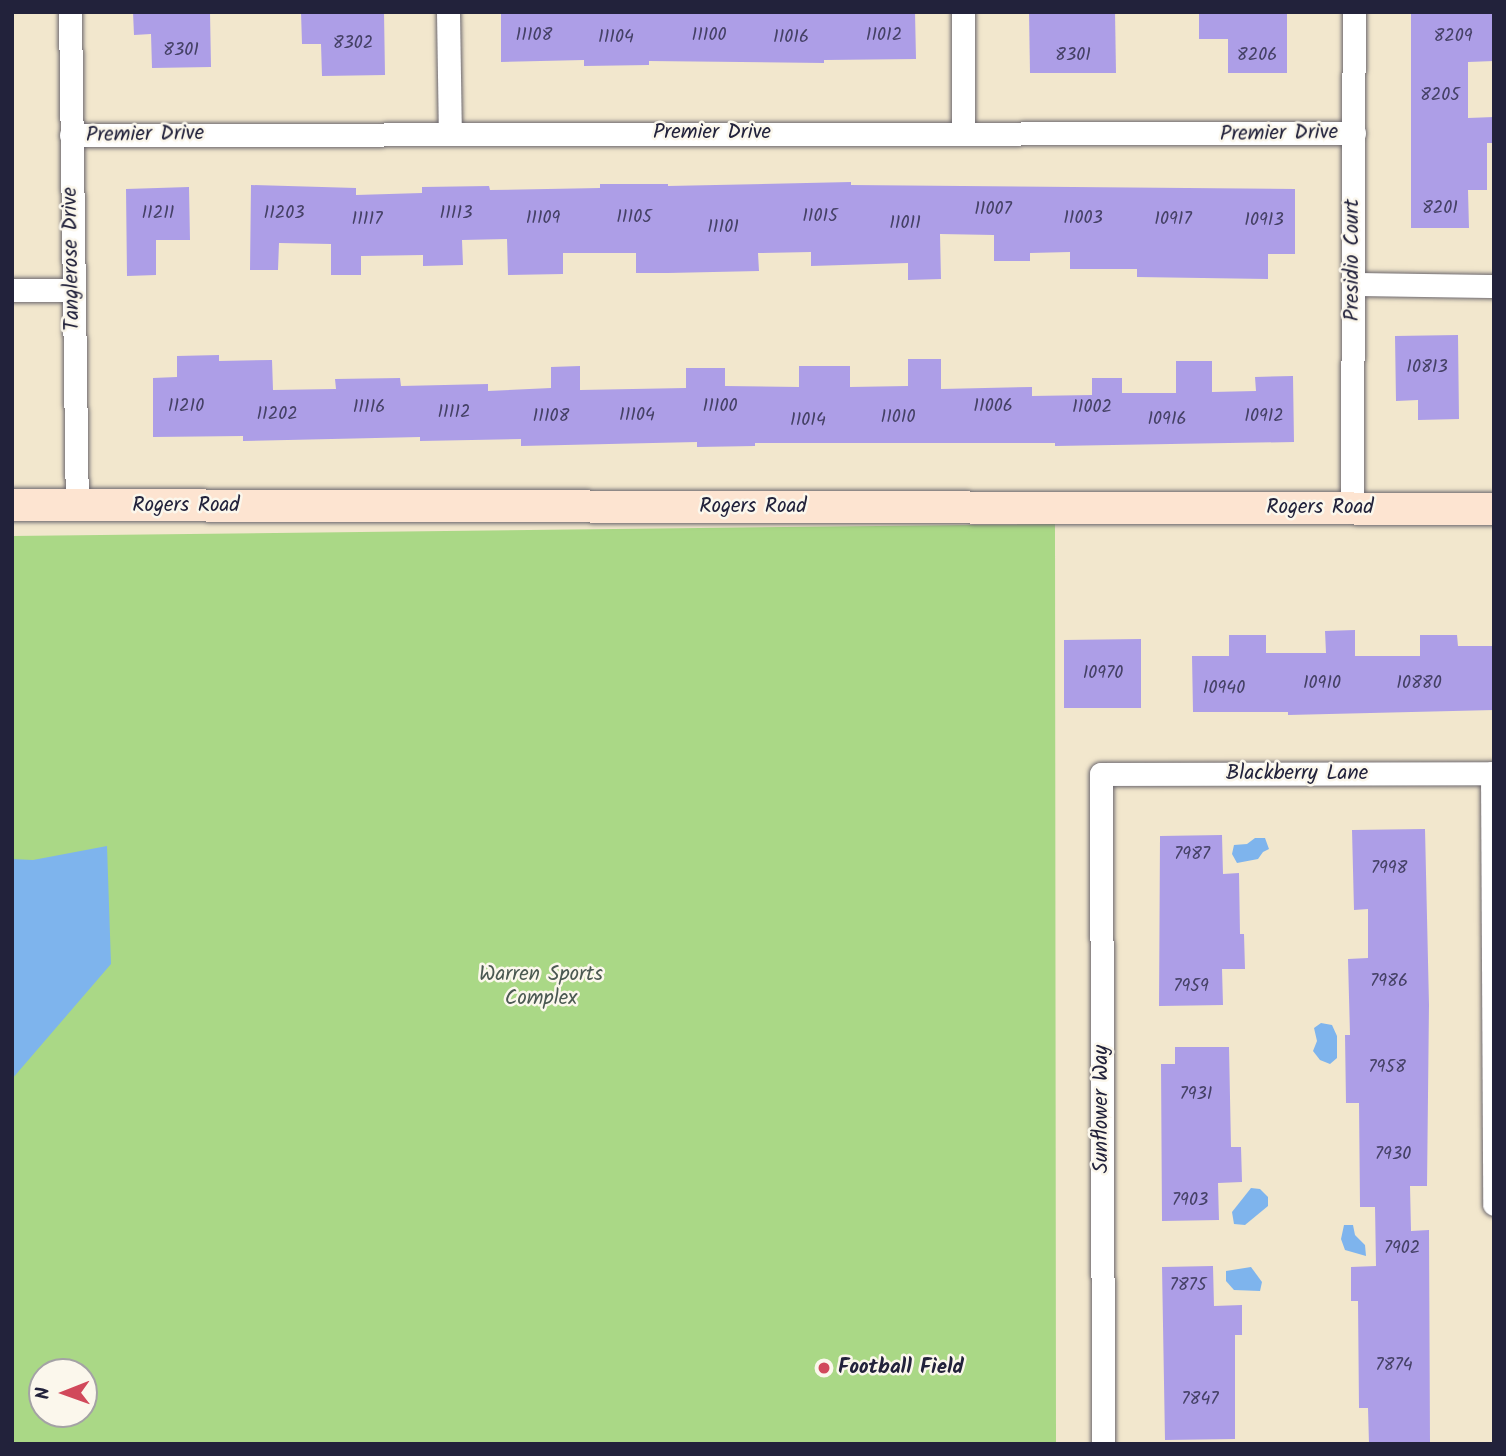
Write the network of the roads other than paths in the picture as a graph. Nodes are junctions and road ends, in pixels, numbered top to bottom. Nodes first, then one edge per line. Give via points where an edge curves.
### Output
1 (70, 12) edge
2 (448, 12) edge
3 (963, 12) edge
4 (1354, 12) edge
5 (450, 133) junction
6 (1354, 133) junction
7 (963, 134) junction
8 (71, 135) junction
9 (1353, 284) junction
10 (1494, 286) edge
11 (12, 290) edge
12 (73, 290) junction
13 (12, 505) edge
14 (77, 505) junction
15 (1352, 509) junction
16 (1494, 509) edge
17 (1493, 773) edge
18 (1101, 774) joint
19 (1494, 1204) edge
20 (1102, 1444) edge

1 - 8 street, Tanglerose Drive
2 - 5 street
3 - 7 street
4 - 6 street, Presidio Court
5 - 7 street, Premier Drive
5 - 8 street, Premier Drive
6 - 7 street, Premier Drive
6 - 9 street, Presidio Court
8 - 12 street, Tanglerose Drive
9 - 10 street
9 - 15 street, Presidio Court
11 - 12 street
12 - 14 street, Tanglerose Drive
13 - 14 street, Rogers Road
14 - 15 street, Rogers Road
15 - 16 street, Rogers Road
17 - 18 street, Blackberry Lane
17 - 19 street
18 - 20 street, Sunflower Way

